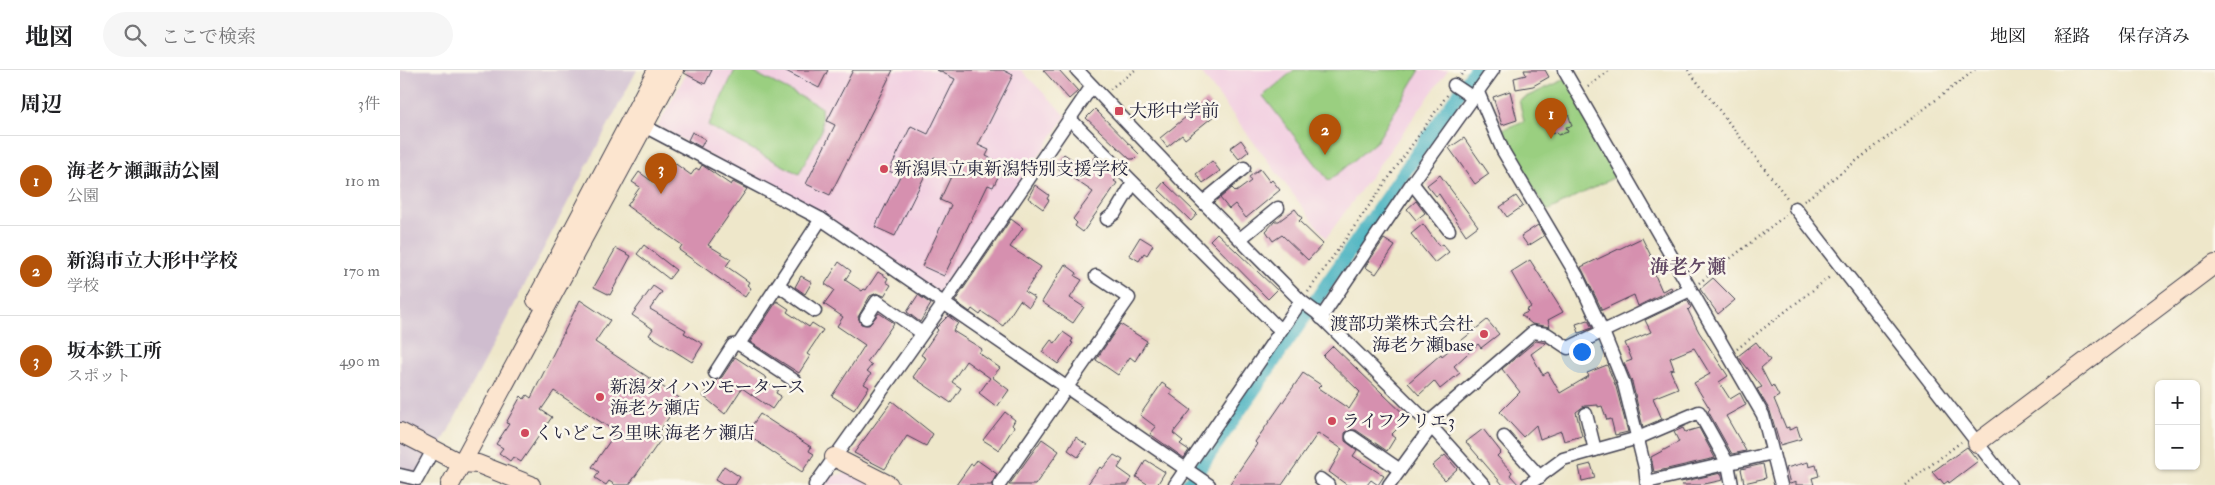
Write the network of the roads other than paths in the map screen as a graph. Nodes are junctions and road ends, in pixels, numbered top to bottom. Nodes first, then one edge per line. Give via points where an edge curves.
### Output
1 (657, 70) edge
2 (674, 70) edge
3 (1077, 70) edge
4 (1493, 70) edge
5 (1564, 70) edge
6 (1454, 85) road end
7 (1092, 86) junction
8 (1474, 93) junction
9 (1070, 119) junction
10 (644, 126) junction
11 (1244, 168) dead end
12 (1133, 182) junction
13 (1412, 183) junction
14 (1203, 202) junction
15 (1278, 208) dead end
16 (1795, 208) road end
17 (821, 219) junction
18 (1108, 219) dead end
19 (1449, 230) dead end
20 (1240, 239) junction
21 (2215, 264) edge
22 (1096, 276) dead end
23 (778, 285) junction
24 (1690, 290) junction
25 (1303, 302) junction
26 (944, 303) junction
27 (816, 311) dead end
28 (1319, 316) junction
29 (866, 318) dead end
30 (1276, 326) dead end
31 (1603, 332) junction
32 (922, 333) junction
33 (739, 344) junction
34 (715, 372) dead end
35 (795, 381) dead end
36 (1066, 386) junction
37 (1586, 414) dead end
38 (1430, 424) junction
39 (400, 432) edge
40 (1352, 437) dead end
41 (1504, 437) dead end
42 (1638, 438) junction
43 (1974, 439) junction
44 (433, 450) junction
45 (1595, 450) junction
46 (1773, 453) junction
47 (834, 457) junction
48 (1728, 464) junction
49 (1186, 469) junction
50 (1400, 470) junction
51 (400, 475) edge
52 (449, 475) edge
53 (1540, 477) junction
54 (1206, 483) edge
55 (1647, 484) edge
56 (2007, 484) edge
57 (531, 485) edge
58 (814, 485) edge
59 (889, 485) edge
60 (999, 485) edge
61 (1175, 485) edge
62 (1390, 485) edge
63 (1484, 485) edge
64 (1528, 485) edge
65 (1732, 485) edge
66 (1781, 485) edge

1 - 52 street
2 - 10 street
3 - 7 street
4 - 8 street
5 - 24 street
6 - 8 street
7 - 9 street
7 - 14 street
8 - 13 street
8 - 31 street via 1503,151 1577,276
9 - 12 street
9 - 26 street
10 - 17 street
10 - 52 street
11 - 14 street
12 - 18 street
12 - 30 street
13 - 19 street
13 - 28 street
14 - 20 street
15 - 20 street
16 - 43 street
17 - 23 street
17 - 26 street
20 - 25 street
21 - 43 street
22 - 36 street via 1129,298
23 - 27 street
23 - 33 street
24 - 31 street
24 - 46 street via 1763,415
25 - 28 street
25 - 49 street
26 - 32 street
26 - 36 street
28 - 38 street
29 - 32 street via 877,301
31 - 38 street via 1568,348 1547,334 1533,332
31 - 42 street via 1624,384
32 - 47 street
33 - 34 street via 733,345
33 - 35 street
36 - 49 street
36 - 60 street
37 - 45 street
38 - 50 street
38 - 63 street
39 - 44 street
40 - 50 street
41 - 53 street
42 - 45 street
42 - 48 street via 1700,412
42 - 55 street
43 - 56 street
44 - 51 street via 417,478
44 - 52 street
45 - 53 street via 1563,459
46 - 48 street
46 - 66 street
47 - 58 street
47 - 59 street
48 - 55 street
48 - 65 street
49 - 54 street
49 - 61 street
50 - 62 street
52 - 57 street via 478,464
53 - 64 street

